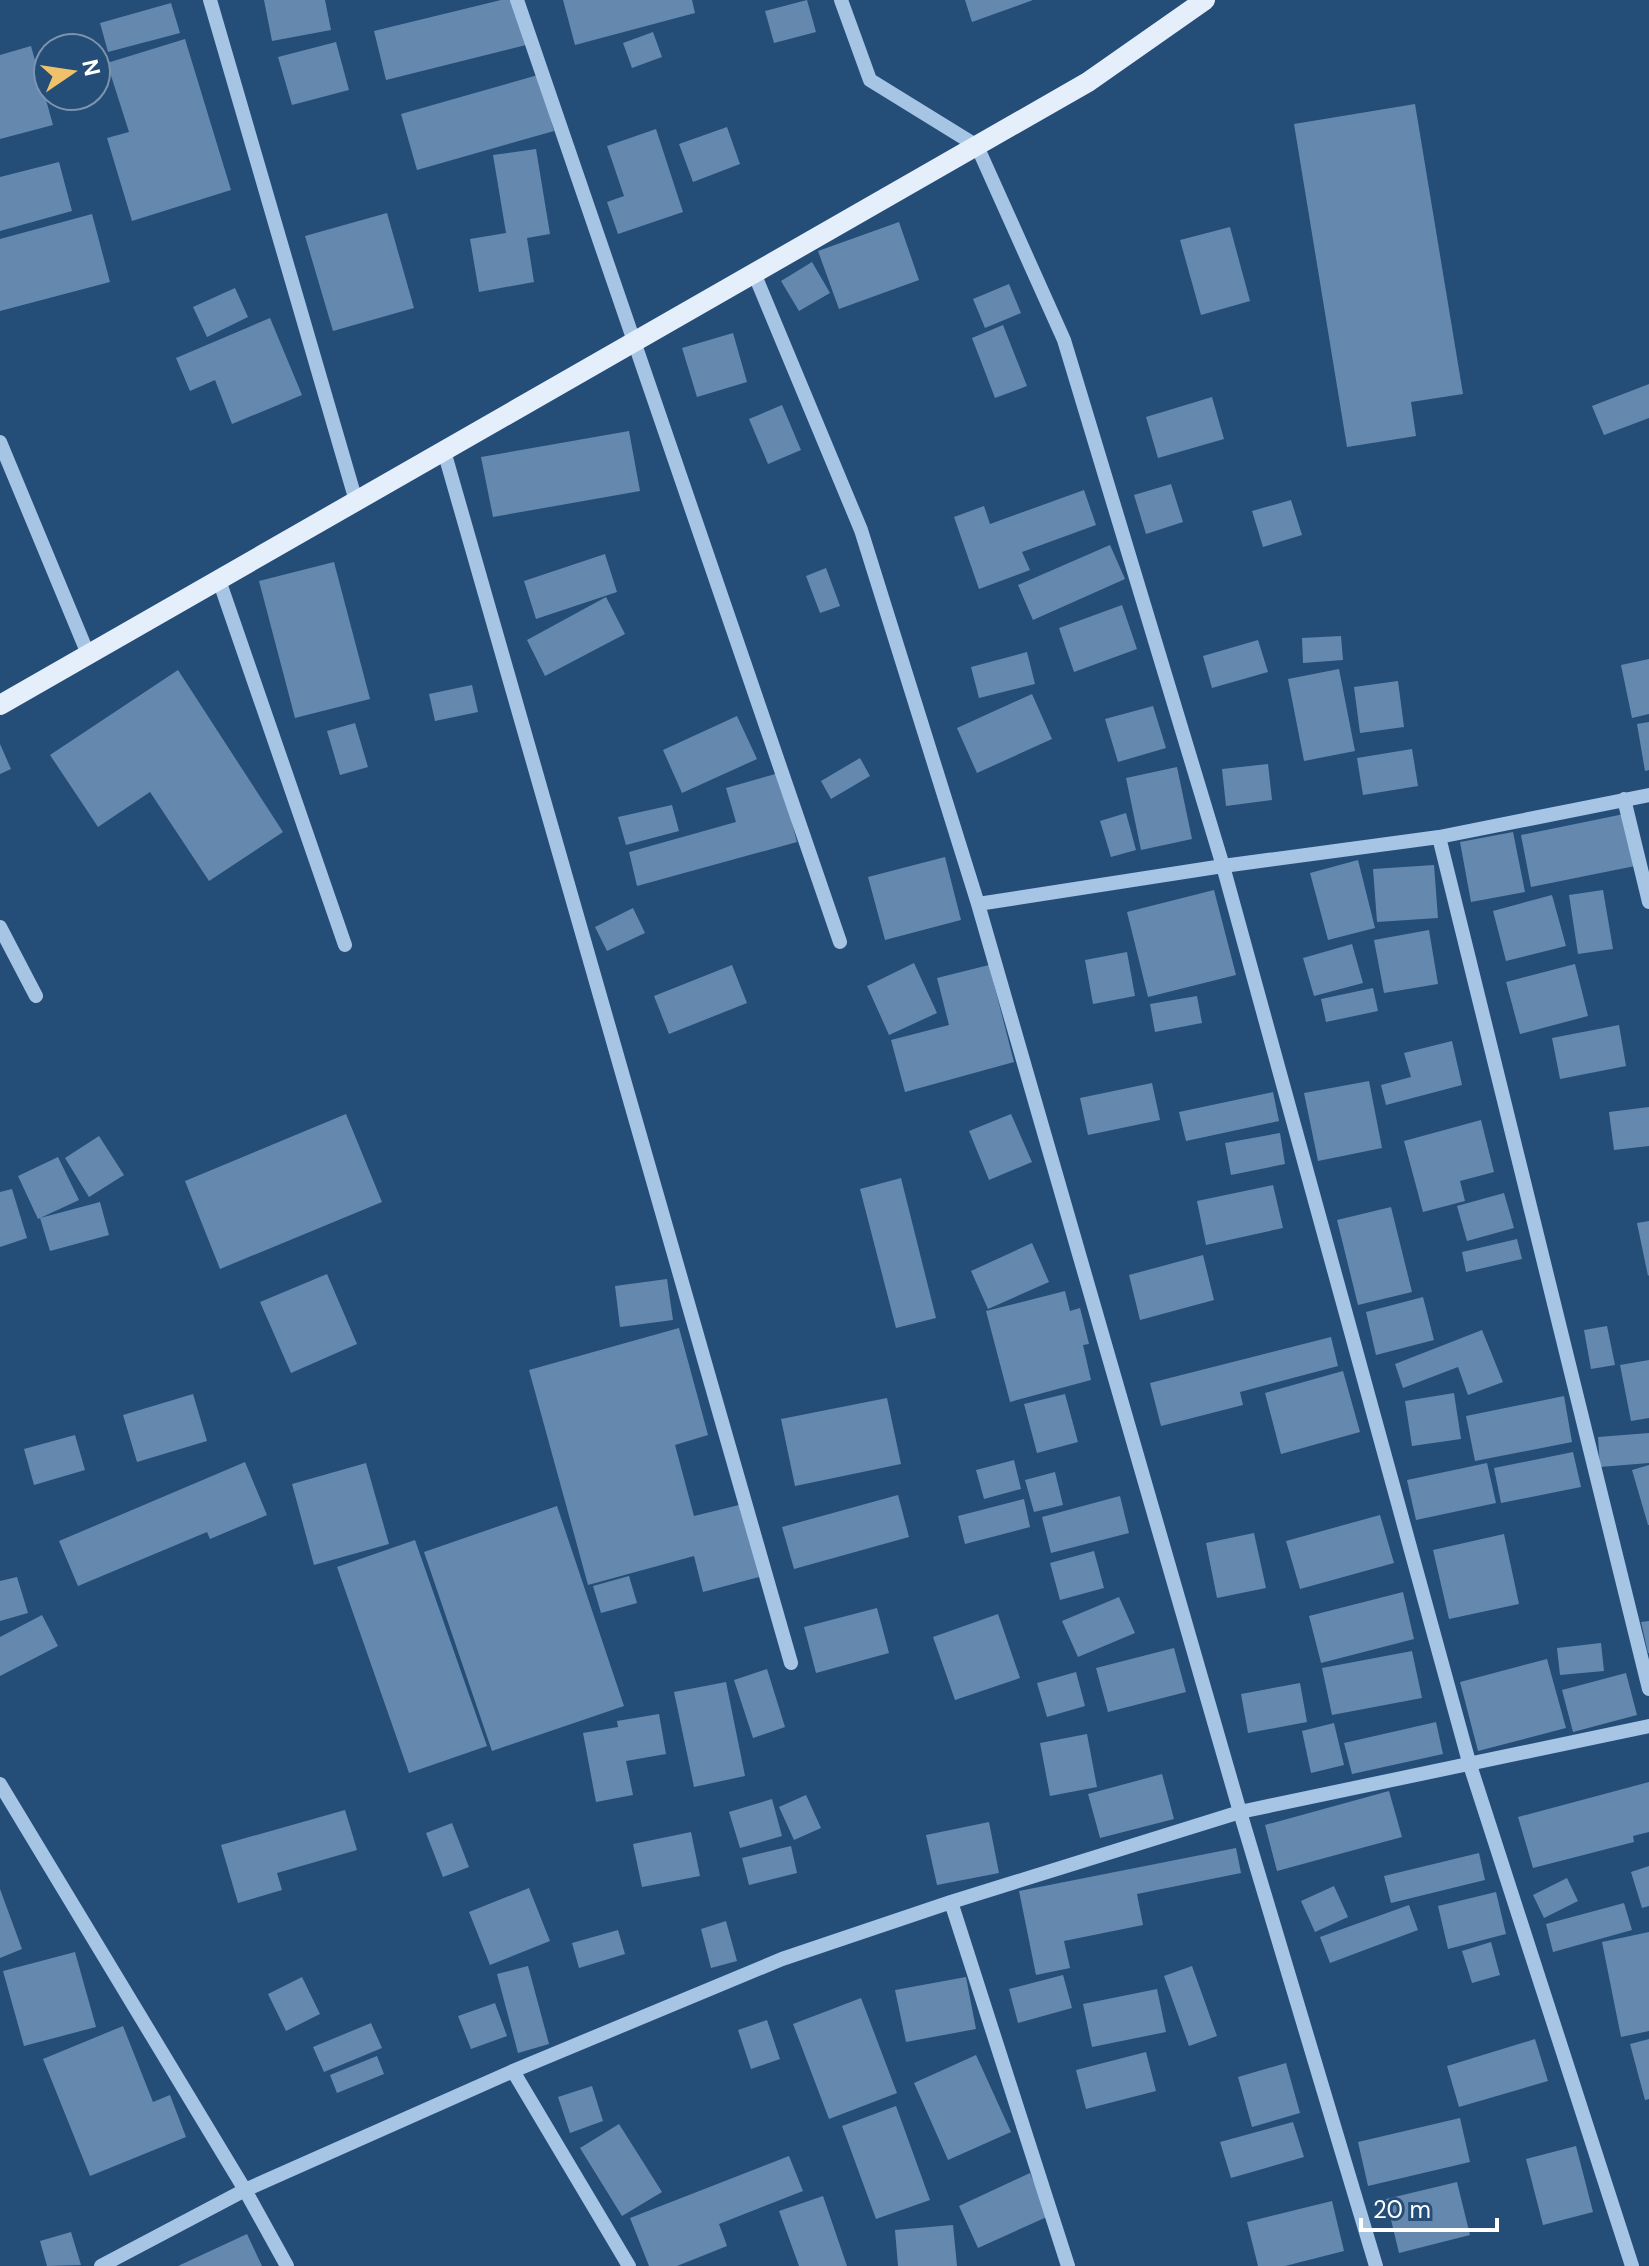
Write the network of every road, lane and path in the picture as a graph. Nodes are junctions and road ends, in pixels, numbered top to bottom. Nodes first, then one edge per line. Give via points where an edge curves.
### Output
1 (210, 0) edge
2 (517, 0) edge
3 (841, 0) edge
4 (1205, 0) edge
5 (977, 146) junction
6 (754, 273) junction
7 (634, 342) junction
8 (0, 442) edge
9 (444, 451) junction
10 (356, 501) junction
11 (219, 580) junction
12 (88, 654) junction
13 (0, 705) edge
14 (1649, 795) edge
15 (1624, 799) junction
16 (1439, 837) junction
17 (1223, 866) junction
18 (1649, 902) edge
19 (978, 904) junction
20 (0, 927) edge
21 (840, 942) dead end
22 (345, 945) dead end
23 (36, 996) dead end
24 (791, 1663) dead end
25 (1649, 1689) edge
26 (1649, 1726) edge
27 (1469, 1762) junction
28 (0, 1784) edge
29 (1240, 1812) junction
30 (951, 1902) junction
31 (513, 2071) junction
32 (245, 2190) junction
33 (101, 2266) edge
34 (287, 2266) edge
35 (629, 2266) edge
36 (1068, 2266) edge
37 (1376, 2266) edge
38 (1632, 2266) edge

1 - 10 street
2 - 7 street
3 - 5 street via 870,80
4 - 5 main road via 1088,82
5 - 6 main road
5 - 17 street via 1064,340
6 - 7 main road
6 - 19 street via 861,530
7 - 9 main road
7 - 21 street
8 - 12 street
9 - 10 main road
9 - 24 street
10 - 11 main road
11 - 12 main road
11 - 22 street
12 - 13 main road
14 - 15 street
15 - 16 street
15 - 18 street
16 - 17 street
16 - 25 street
17 - 19 street
17 - 27 street
19 - 29 street
20 - 23 street
26 - 27 street
27 - 29 street
27 - 38 street
28 - 32 street
29 - 30 street
29 - 37 street
30 - 31 street via 782,1959
30 - 36 street
31 - 32 street
31 - 35 street
32 - 33 street
32 - 34 street

